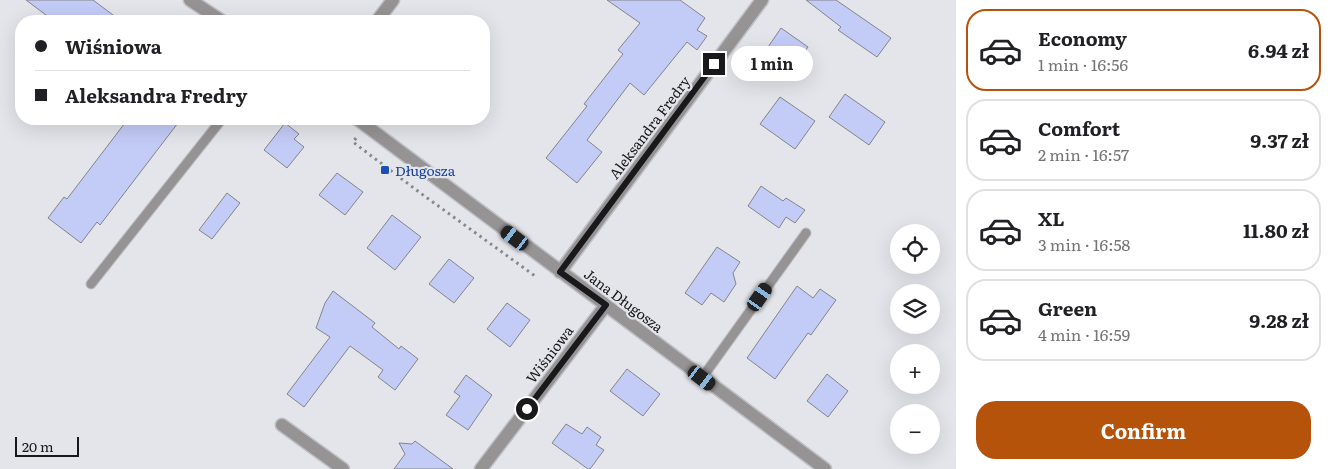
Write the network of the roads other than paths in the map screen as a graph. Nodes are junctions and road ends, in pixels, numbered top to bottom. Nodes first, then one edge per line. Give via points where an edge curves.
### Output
1 (190, 0) edge
2 (393, 0) edge
3 (762, 0) edge
4 (213, 15) edge
5 (382, 15) edge
6 (217, 125) edge
7 (365, 125) edge
8 (806, 233) dead end
9 (560, 272) junction
10 (91, 284) dead end
11 (606, 305) junction
12 (702, 378) junction
13 (282, 425) dead end
14 (343, 469) edge
15 (481, 469) edge
16 (825, 469) edge

1 - 4 street
2 - 5 street
3 - 9 street, Aleksandra Fredry
6 - 10 lane
7 - 9 street, Jana Długosza
8 - 12 lane
9 - 11 street, Jana Długosza
11 - 12 street, Jana Długosza
11 - 15 street, Wiśniowa
12 - 16 street, Jana Długosza
13 - 14 street

